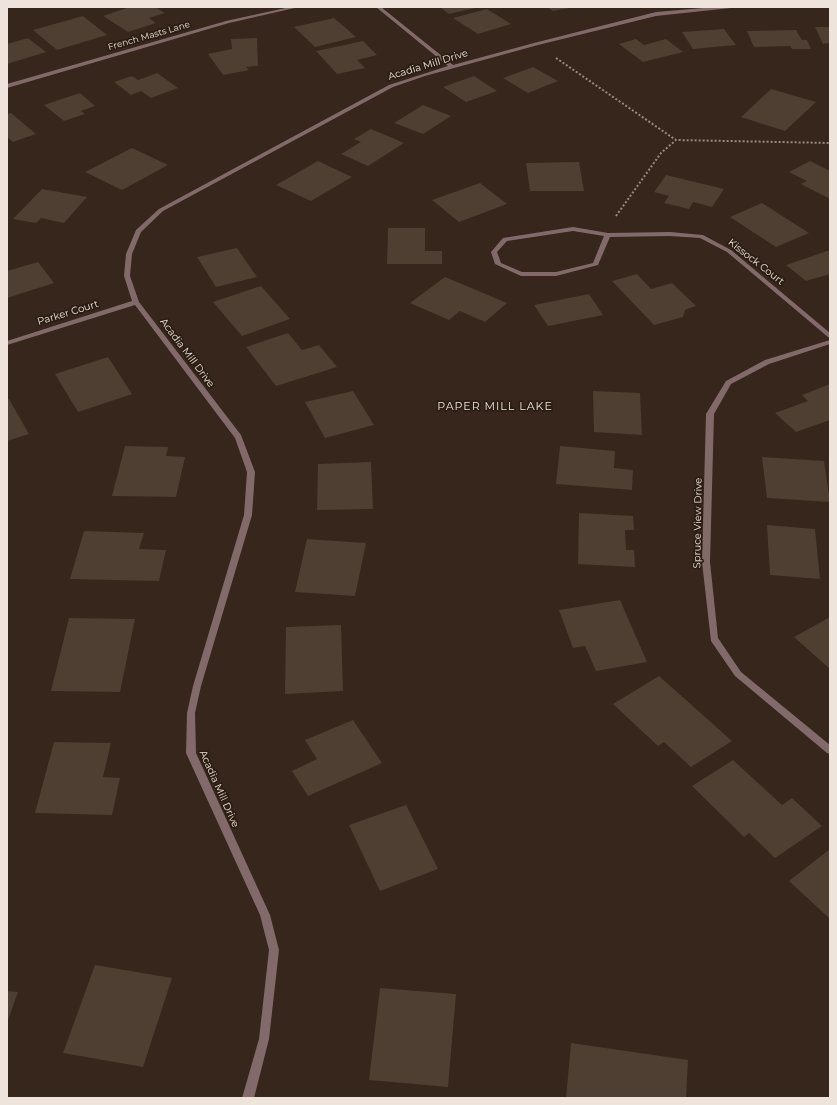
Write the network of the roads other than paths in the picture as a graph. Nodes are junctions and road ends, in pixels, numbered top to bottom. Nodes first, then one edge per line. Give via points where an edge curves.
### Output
1 (297, 7) edge
2 (378, 7) edge
3 (731, 7) edge
4 (452, 67) junction
5 (7, 86) edge
6 (608, 235) junction
7 (136, 302) junction
8 (830, 336) edge
9 (7, 342) edge
10 (830, 342) edge
11 (830, 750) edge
12 (248, 1098) edge

1 - 5 street, French Masts Lane via 228,22
2 - 4 street
3 - 4 street, Acadia Mill Drive via 656,14
4 - 7 street, Acadia Mill Drive via 391,86 161,210 138,231 129,254 127,276
6 - 6 street, Kissock Court via 596,264 556,274 521,274 498,264 494,252 505,239 533,234 573,229
6 - 8 street, Kissock Court via 701,236 729,251
7 - 9 street, Parker Court
7 - 12 street, Acadia Mill Drive via 238,437 251,472 248,515 191,713 191,753 265,915 274,950 264,1039
10 - 11 street, Spruce View Drive via 767,362 728,383 710,414 706,562 714,639 738,674

